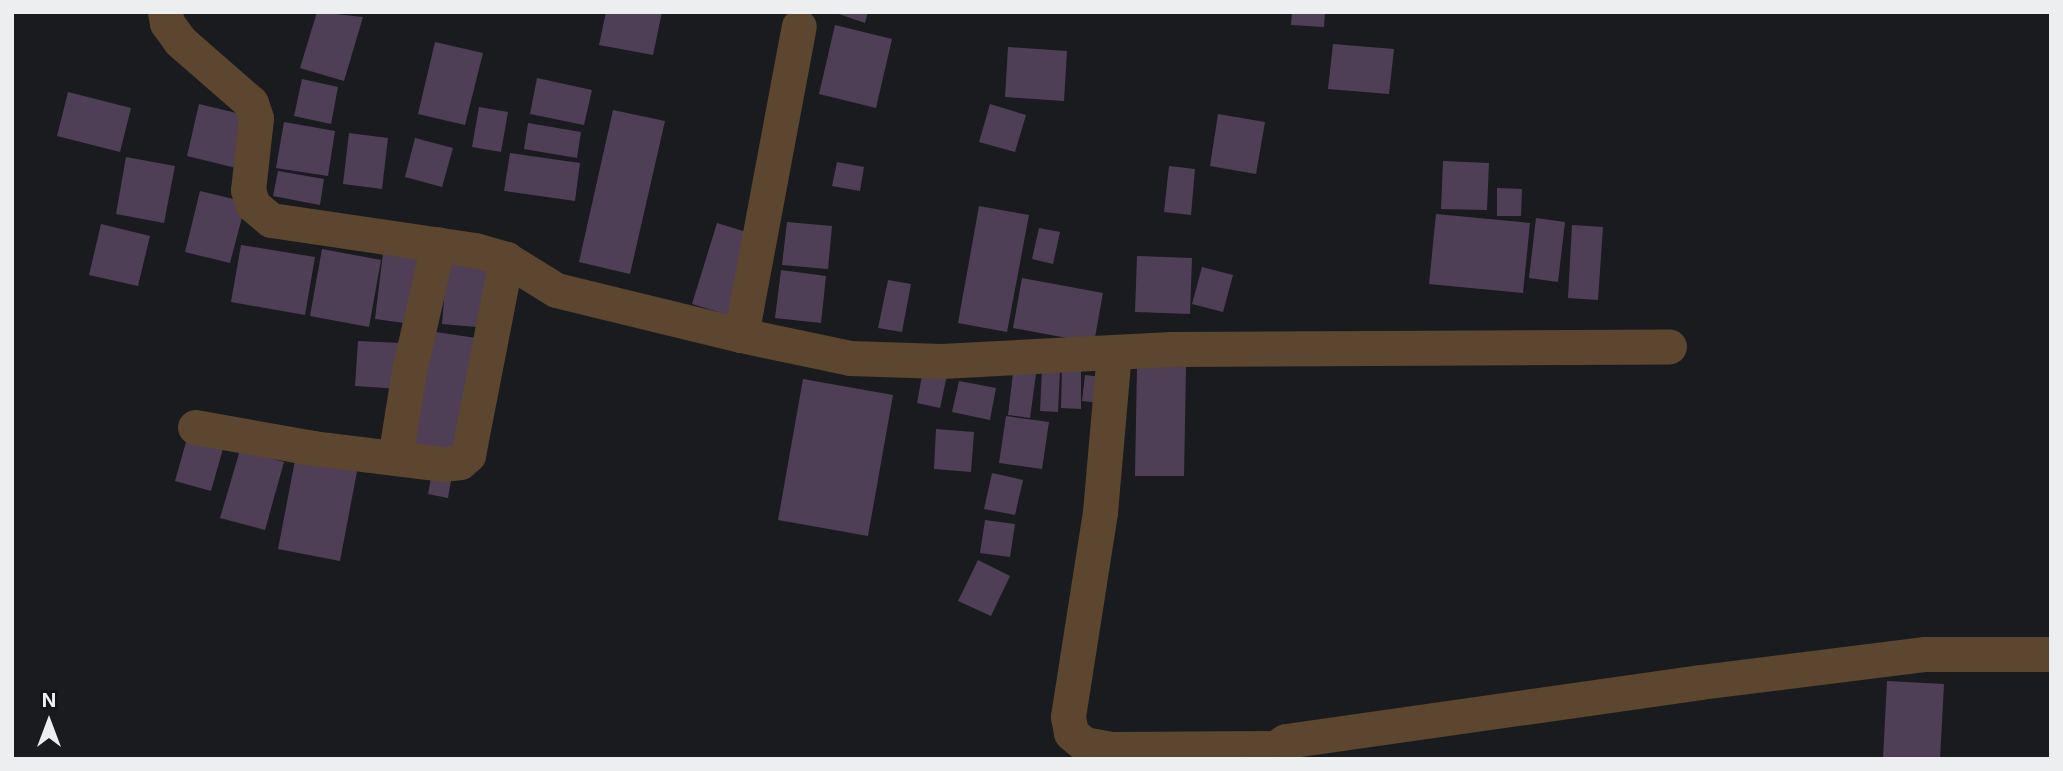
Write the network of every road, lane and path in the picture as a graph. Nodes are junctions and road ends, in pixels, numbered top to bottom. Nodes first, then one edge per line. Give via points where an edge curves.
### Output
1 (166, 12) edge
2 (799, 26) dead end
3 (438, 244) junction
4 (506, 259) junction
5 (741, 335) junction
6 (1669, 346) dead end
7 (1114, 352) junction
8 (194, 427) dead end
9 (396, 458) junction
10 (2051, 654) edge
11 (1264, 753) edge

1 - 3 street via 167,23 180,41 251,103 256,118 248,190 260,212 271,220
2 - 5 street
3 - 4 street
3 - 9 street via 409,371
4 - 5 street via 556,290
4 - 9 street via 468,455 444,464
5 - 7 street via 850,358 941,361
6 - 7 street
7 - 11 street via 1100,512 1068,717 1071,733 1084,744 1112,749
8 - 9 street
10 - 11 street via 1925,654 1286,741

